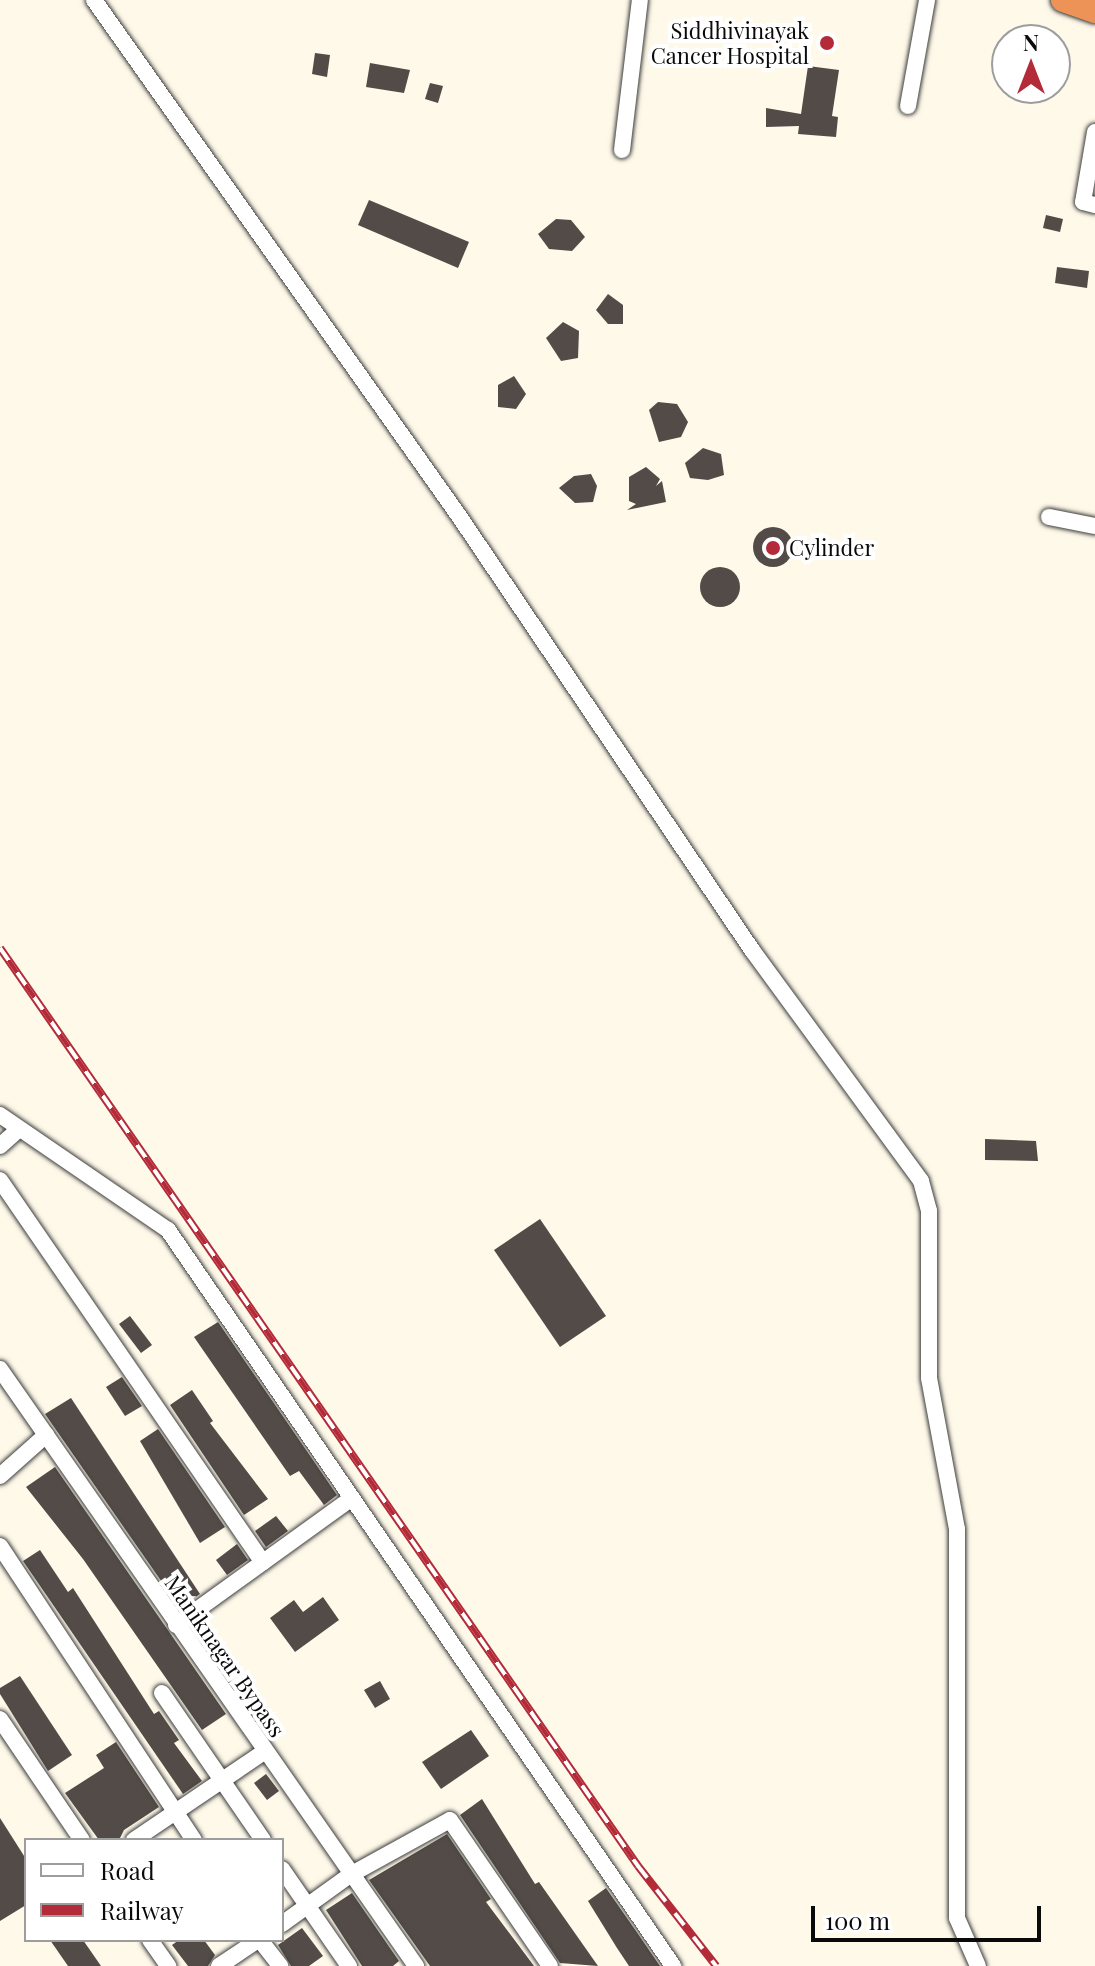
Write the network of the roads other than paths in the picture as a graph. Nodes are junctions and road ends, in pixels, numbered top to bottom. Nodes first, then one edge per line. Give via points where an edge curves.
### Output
1 (94, 0) edge
2 (640, 0) edge
3 (927, 0) edge
4 (1063, 0) edge
5 (1095, 11) edge
6 (908, 106) dead end
7 (1095, 132) edge
8 (622, 150) dead end
9 (1095, 205) edge
10 (1049, 517) dead end
11 (1095, 526) edge
12 (0, 1115) edge
13 (18, 1130) junction
14 (0, 1146) edge
15 (0, 1180) edge
16 (0, 1369) edge
17 (46, 1435) junction
18 (0, 1476) edge
19 (352, 1498) junction
20 (0, 1546) edge
21 (263, 1562) junction
22 (176, 1625) junction
23 (162, 1693) dead end
24 (0, 1719) edge
25 (264, 1752) junction
26 (223, 1781) junction
27 (176, 1812) junction
28 (81, 1838) edge
29 (137, 1838) edge
30 (193, 1838) edge
31 (262, 1838) edge
32 (284, 1872) edge
33 (350, 1875) junction
34 (308, 1907) junction
35 (284, 1923) edge
36 (151, 1942) edge
37 (256, 1942) edge
38 (261, 1942) edge
39 (168, 1966) edge
40 (219, 1966) edge
41 (280, 1966) edge
42 (349, 1966) edge
43 (416, 1966) edge
44 (550, 1966) edge
45 (673, 1966) edge
46 (978, 1966) edge

1 - 46 street via 459,516 752,950 921,1181 929,1211 929,1378 957,1529 957,1918
2 - 8 street
3 - 6 street
4 - 5 highway
7 - 9 street via 1083,202
10 - 11 street
12 - 13 street
13 - 14 street
13 - 19 street via 168,1230
15 - 21 street
16 - 17 street, Maniknagar Bypass
17 - 18 street
17 - 22 street, Maniknagar Bypass
19 - 21 street
19 - 45 street
20 - 27 street
21 - 22 street
22 - 25 street, Maniknagar Bypass
23 - 26 street
24 - 28 street
25 - 26 street
25 - 33 street, Maniknagar Bypass
26 - 27 street
26 - 31 street
27 - 29 street
27 - 30 street
32 - 34 street
33 - 34 street
33 - 43 street, Maniknagar Bypass
33 - 44 street via 450,1820
34 - 35 street
34 - 42 street
36 - 39 street
37 - 40 street
38 - 41 street

